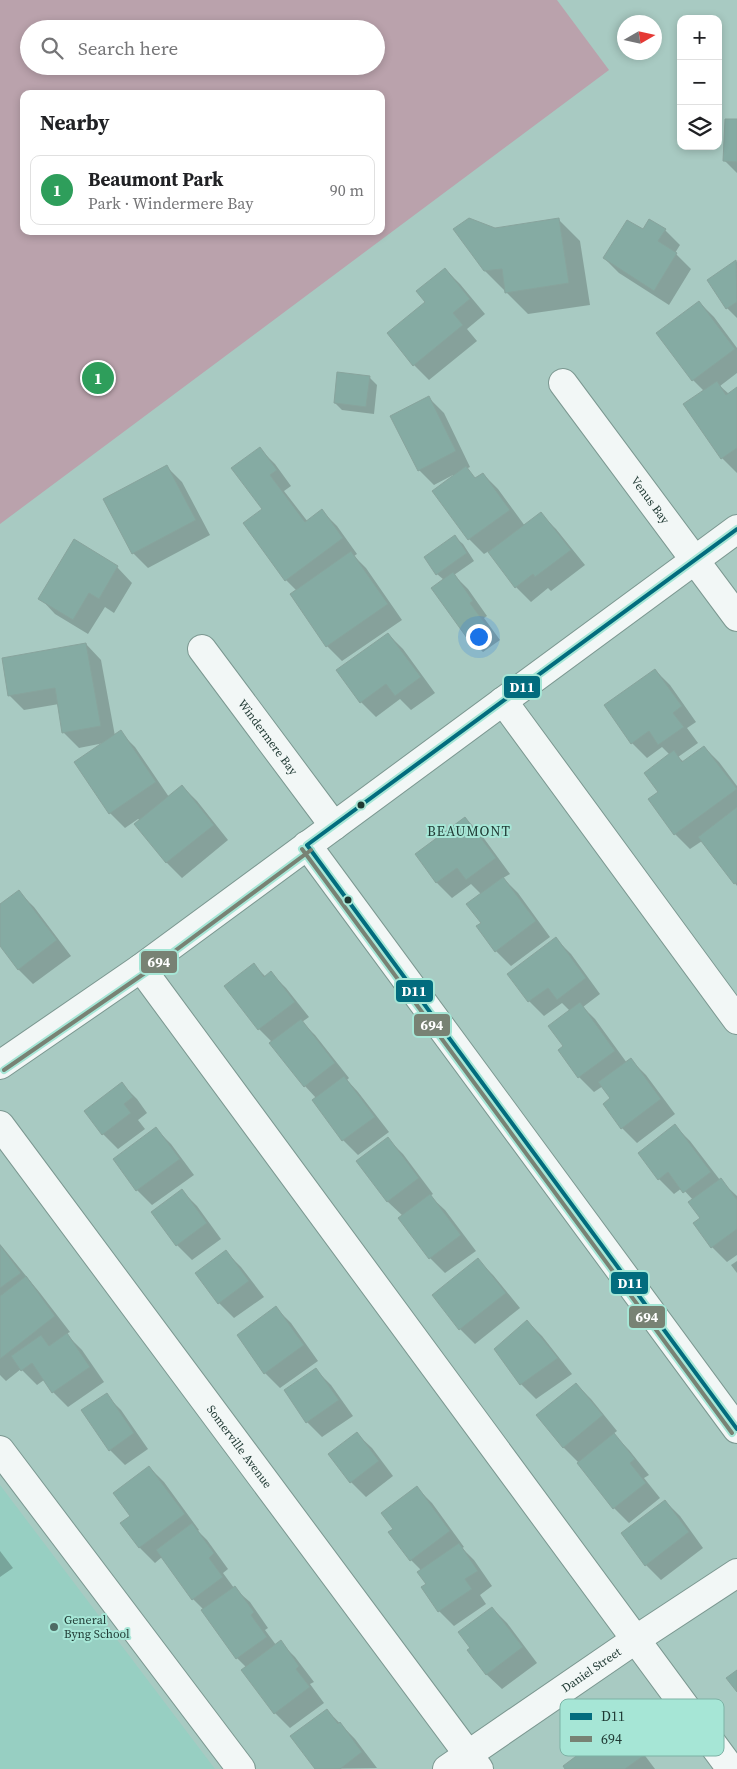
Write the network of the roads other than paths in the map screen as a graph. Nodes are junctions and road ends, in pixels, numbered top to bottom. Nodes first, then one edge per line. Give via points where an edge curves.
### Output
1 (563, 383) dead end
2 (737, 529) edge
3 (694, 560) junction
4 (737, 617) edge
5 (202, 649) dead end
6 (503, 701) junction
7 (334, 826) junction
8 (307, 845) junction
9 (141, 968) junction
10 (737, 1020) edge
11 (0, 1066) edge
12 (0, 1125) edge
13 (737, 1429) edge
14 (0, 1450) edge
15 (737, 1572) edge
16 (635, 1640) junction
17 (679, 1699) edge
18 (721, 1756) edge
19 (464, 1764) edge
20 (241, 1769) edge
21 (731, 1769) edge

1 - 3 street, Venus Bay
2 - 3 street
3 - 4 street, Venus Bay
3 - 6 street
5 - 7 street, Windermere Bay
6 - 7 street
6 - 10 street
7 - 8 street
8 - 9 street
8 - 13 street
9 - 11 street
9 - 16 street
12 - 19 street, Somerville Avenue
14 - 20 street
15 - 16 street, Daniel Street
16 - 17 street
16 - 19 street, Daniel Street via 490,1738
18 - 21 street

